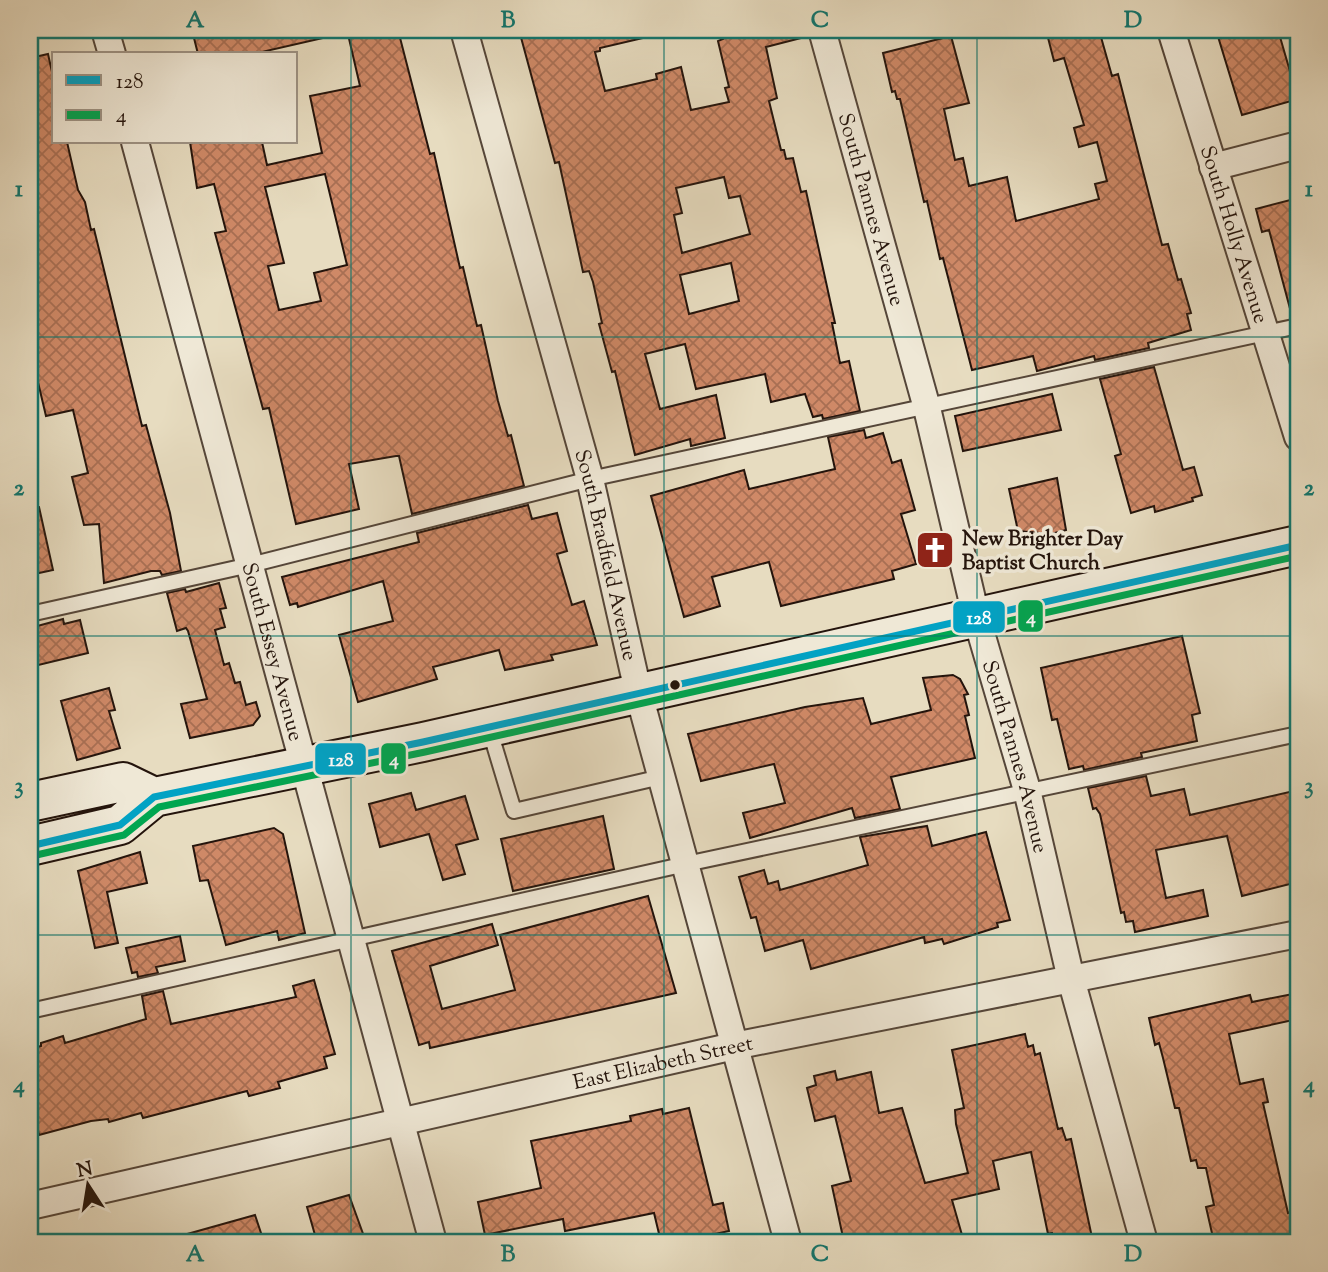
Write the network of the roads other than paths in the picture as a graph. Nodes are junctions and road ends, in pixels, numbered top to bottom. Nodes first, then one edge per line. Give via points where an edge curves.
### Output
1 (105, 30) edge
2 (464, 30) edge
3 (822, 30) edge
4 (1171, 30) edge
5 (111, 52) edge
6 (136, 144) edge
7 (1298, 145) edge
8 (1213, 167) junction
9 (1298, 326) edge
10 (1266, 334) junction
11 (927, 408) junction
12 (1298, 437) edge
13 (590, 479) junction
14 (1298, 545) edge
15 (250, 565) junction
16 (30, 614) edge
17 (976, 616) junction
18 (638, 691) junction
19 (488, 727) junction
20 (1298, 734) edge
21 (304, 768) junction
22 (661, 777) junction
23 (1027, 790) junction
24 (154, 797) junction
25 (30, 802) edge
26 (30, 846) edge
27 (686, 864) junction
28 (1298, 934) edge
29 (352, 940) junction
30 (1071, 979) junction
31 (30, 1011) edge
32 (734, 1046) junction
33 (403, 1123) junction
34 (30, 1206) edge
35 (433, 1242) edge
36 (788, 1242) edge
37 (1144, 1242) edge

1 - 5 street
2 - 13 street, South Bradfield Avenue
3 - 11 street, South Pannes Avenue
4 - 8 street, South Holly Avenue
6 - 15 street, South Essey Avenue
7 - 8 street
8 - 10 street, South Holly Avenue
9 - 10 lane
10 - 11 lane
10 - 12 street, South Holly Avenue
11 - 13 lane
11 - 17 street, South Pannes Avenue
13 - 15 lane
13 - 18 street, South Bradfield Avenue
14 - 17 main road
15 - 16 lane
15 - 21 street, South Essey Avenue
17 - 18 main road
17 - 23 street, South Pannes Avenue
18 - 19 main road
18 - 22 street, South Bradfield Avenue
19 - 21 main road
19 - 22 lane via 514,811
20 - 23 lane
21 - 24 main road
21 - 29 street, South Essey Avenue
22 - 27 street, South Bradfield Avenue
23 - 27 lane
23 - 30 street, South Pannes Avenue
24 - 25 main road via 123,782
24 - 26 main road via 120,825
27 - 29 lane
27 - 32 street, South Bradfield Avenue
28 - 30 street, East Elizabeth Street
29 - 31 lane
29 - 33 street, South Essey Avenue
30 - 32 street, East Elizabeth Street
30 - 37 street, South Pannes Avenue
32 - 33 street, East Elizabeth Street
32 - 36 street, South Bradfield Avenue
33 - 34 street, East Elizabeth Street
33 - 35 street, South Essey Avenue

